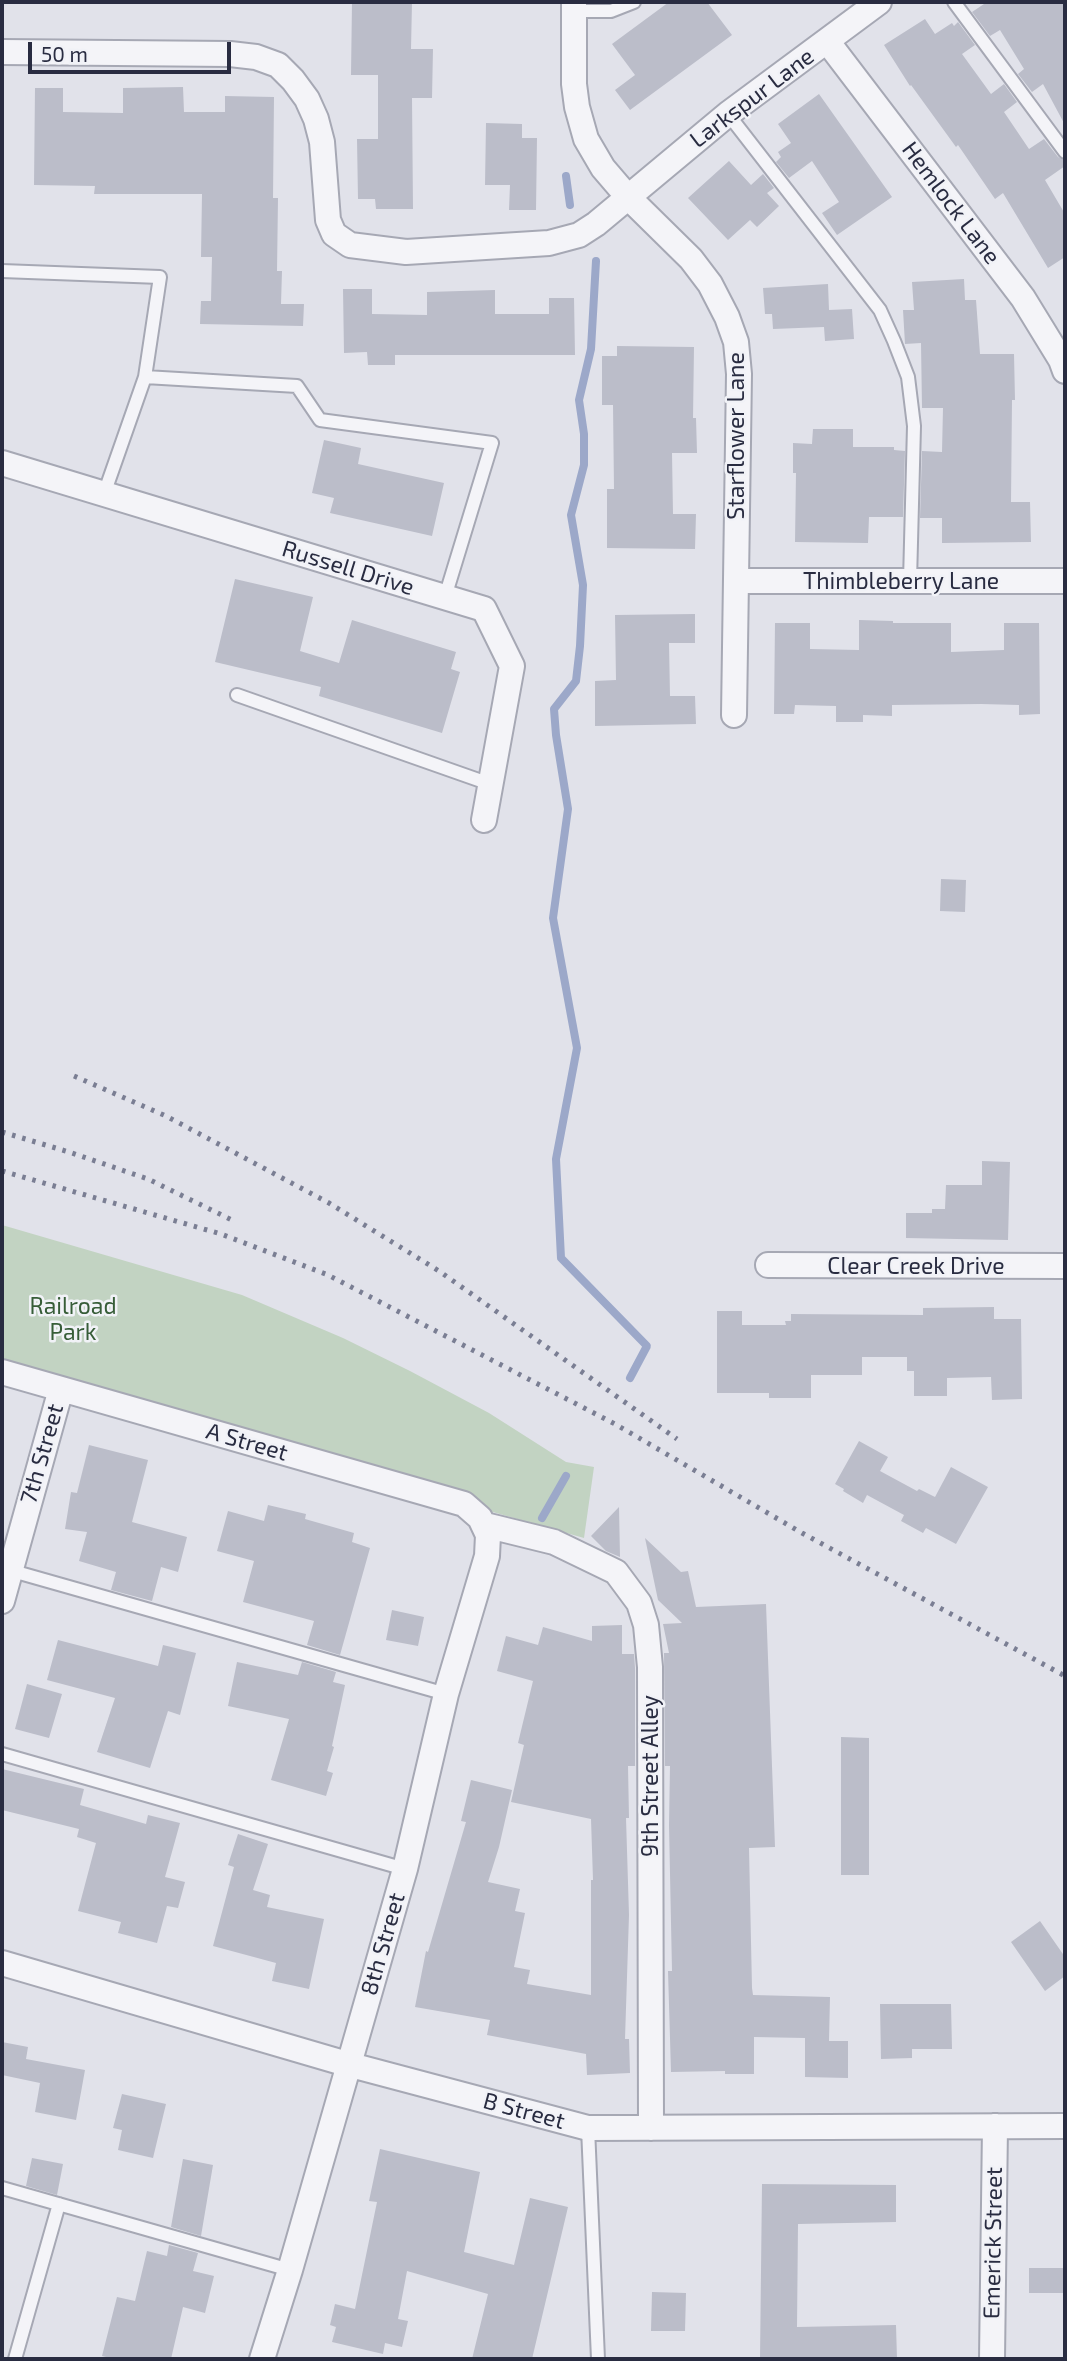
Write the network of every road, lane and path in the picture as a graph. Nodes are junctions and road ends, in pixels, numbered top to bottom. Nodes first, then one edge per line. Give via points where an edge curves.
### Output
1 (634, 2) edge
2 (879, 2) edge
3 (954, 2) edge
4 (574, 6) edge
5 (827, 41) junction
6 (2, 52) edge
7 (728, 114) junction
8 (1065, 152) edge
9 (627, 196) junction
10 (2, 271) edge
11 (1065, 371) edge
12 (145, 377) junction
13 (2, 463) edge
14 (104, 494) junction
15 (737, 581) junction
16 (910, 581) junction
17 (1065, 581) edge
18 (444, 597) junction
19 (237, 695) dead end
20 (734, 715) dead end
21 (490, 784) junction
22 (484, 820) dead end
23 (768, 1265) dead end
24 (1065, 1266) edge
25 (2, 1372) edge
26 (61, 1389) junction
27 (485, 1525) junction
28 (6, 1569) edge
29 (2, 1601) edge
30 (446, 1694) junction
31 (2, 1754) edge
32 (405, 1869) junction
33 (2, 1962) edge
34 (347, 2064) junction
35 (995, 2126) junction
36 (1065, 2126) edge
37 (588, 2128) junction
38 (651, 2129) junction
39 (2, 2188) edge
40 (59, 2204) junction
41 (290, 2270) junction
42 (15, 2359) edge
43 (262, 2359) edge
44 (598, 2359) edge
45 (992, 2359) edge

1 - 4 lane via 611,11
2 - 5 street, Larkspur Lane
3 - 8 lane
4 - 9 street, Starflower Lane via 573,84 580,118 586,139
5 - 7 street, Larkspur Lane
5 - 11 street, Hemlock Lane via 1023,298
6 - 9 street, Larkspur Lane via 230,54 278,65 307,99 316,119 328,220 334,234 350,245 406,252 549,243 596,224
7 - 9 street, Larkspur Lane
7 - 16 lane via 880,310 908,376 914,426
9 - 15 street, Starflower Lane via 710,284 736,342
10 - 12 lane via 160,277
12 - 14 lane
12 - 18 lane via 297,386 320,420 492,443
13 - 14 street, Russell Drive
14 - 18 street, Russell Drive
15 - 16 street, Thimbleberry Lane
15 - 20 street, Starflower Lane
16 - 17 street, Thimbleberry Lane
18 - 21 street, Russell Drive via 484,609 512,666
19 - 21 lane
21 - 22 street, Russell Drive
23 - 24 street, Clear Creek Drive
25 - 26 street, A Street
26 - 27 street, A Street via 464,1504
26 - 28 street, 7th Street
27 - 30 street, 8th Street via 487,1556
27 - 38 street, 9th Street Alley via 554,1542 616,1572 639,1603 646,1625 650,1667
28 - 29 street, 7th Street
28 - 30 lane
30 - 32 street, 8th Street
31 - 32 lane
32 - 34 street, 8th Street
33 - 34 street, B Street
34 - 37 street, B Street
34 - 41 street, 8th Street
35 - 36 street, B Street
35 - 38 street, B Street
35 - 45 street, Emerick Street
37 - 38 street, B Street
37 - 44 lane
39 - 40 lane
40 - 41 lane
40 - 42 lane
41 - 43 street, 8th Street

